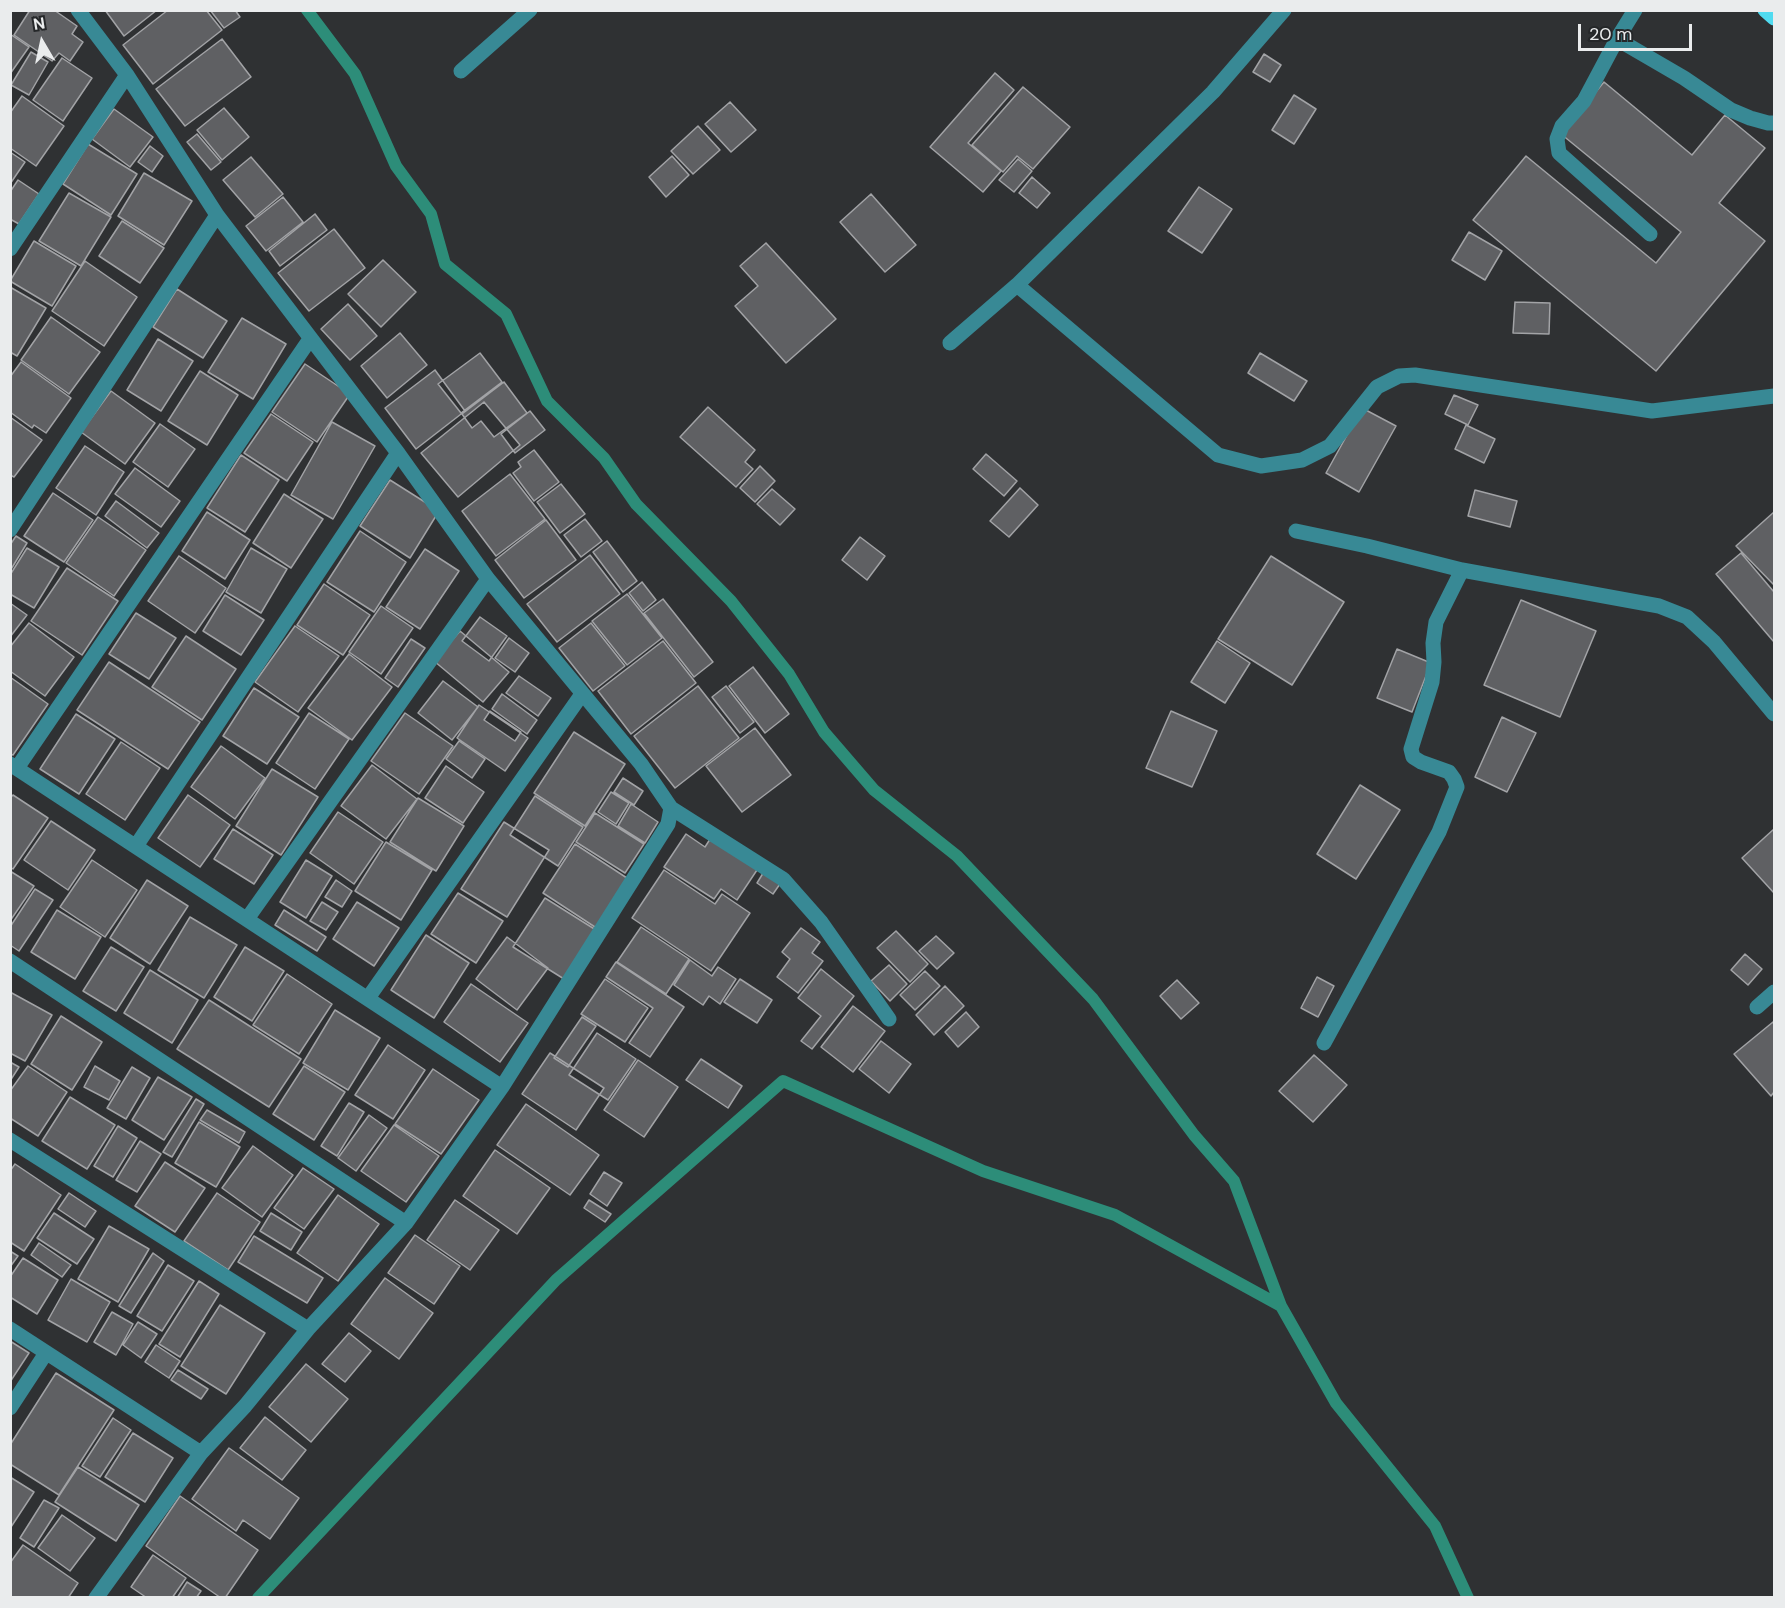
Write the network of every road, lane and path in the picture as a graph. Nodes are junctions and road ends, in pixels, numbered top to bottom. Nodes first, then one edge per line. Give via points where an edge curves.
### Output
1 (78, 10) edge
2 (530, 10) edge
3 (1284, 10) edge
4 (1635, 10) edge
5 (1765, 10) edge
6 (1774, 18) edge
7 (1617, 39) junction
8 (461, 71) dead end
9 (127, 75) junction
10 (1774, 123) edge
11 (217, 214) junction
12 (1650, 234) dead end
13 (10, 249) edge
14 (1017, 285) junction
15 (310, 339) junction
16 (950, 343) dead end
17 (1774, 396) edge
18 (398, 453) junction
19 (10, 530) edge
20 (1296, 531) dead end
21 (1462, 570) junction
22 (488, 579) junction
23 (582, 694) junction
24 (1774, 714) edge
25 (14, 766) edge
26 (671, 808) junction
27 (136, 846) junction
28 (247, 919) junction
29 (10, 961) edge
30 (1774, 992) edge
31 (368, 998) junction
32 (1757, 1007) dead end
33 (889, 1019) dead end
34 (1324, 1043) dead end
35 (502, 1086) junction
36 (10, 1140) edge
37 (406, 1223) junction
38 (10, 1329) edge
39 (308, 1329) junction
40 (46, 1353) junction
41 (10, 1408) edge
42 (201, 1453) junction
43 (96, 1598) edge

1 - 9 street
2 - 8 street
3 - 14 street via 1213,92
4 - 7 street
5 - 6 main road
7 - 10 street via 1731,110
7 - 12 street via 1594,84 1562,126 1557,139 1560,153
9 - 11 street
9 - 13 street
11 - 15 street
11 - 19 street
14 - 16 street
14 - 17 street via 1218,455 1261,466 1302,460 1330,447 1377,387 1399,376 1415,375 1652,411
15 - 18 street
15 - 25 street
18 - 22 street
18 - 27 street
20 - 21 street
21 - 24 street via 1659,606 1688,617
21 - 34 street via 1436,622 1432,682 1411,749 1413,757 1421,762 1449,772 1457,787 1439,832
22 - 23 street
22 - 28 street
23 - 26 street via 641,764
23 - 31 street
25 - 27 street
26 - 33 street via 783,879 820,922
26 - 35 street via 668,824
27 - 28 street
28 - 31 street
29 - 37 street
30 - 32 street
31 - 35 street
35 - 37 street
36 - 39 street
37 - 39 street
38 - 40 street
39 - 42 street
40 - 41 street
40 - 42 street
42 - 43 street

